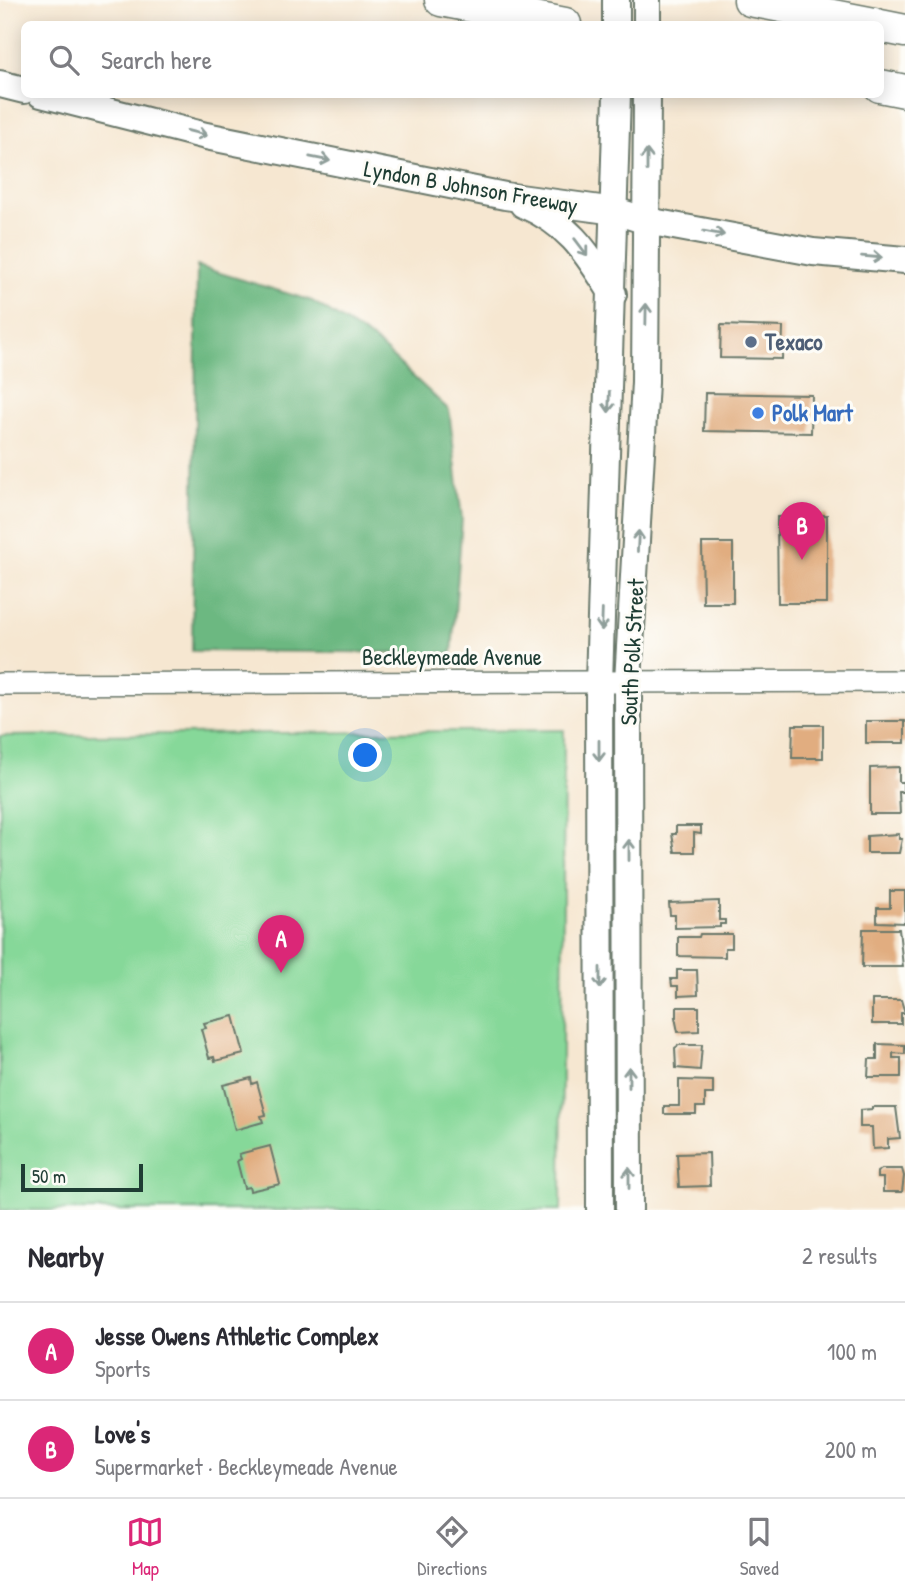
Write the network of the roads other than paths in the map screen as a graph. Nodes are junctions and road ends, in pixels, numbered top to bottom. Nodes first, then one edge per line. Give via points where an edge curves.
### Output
1 (441, 0) edge
2 (616, 0) edge
3 (647, 0) edge
4 (750, 0) edge
5 (550, 21) edge
6 (616, 21) edge
7 (647, 21) edge
8 (858, 21) edge
9 (884, 27) edge
10 (905, 31) edge
11 (0, 84) edge
12 (884, 87) edge
13 (21, 89) edge
14 (905, 91) edge
15 (57, 98) edge
16 (647, 98) edge
17 (617, 99) edge
18 (505, 197) junction
19 (615, 211) junction
20 (647, 221) junction
21 (905, 260) edge
22 (613, 294) junction
23 (905, 681) edge
24 (599, 682) junction
25 (628, 682) junction
26 (0, 684) edge
27 (629, 1146) junction
28 (600, 1147) junction
29 (600, 1210) edge
30 (629, 1210) edge

1 - 5 highway
2 - 6 main road
3 - 7 main road
4 - 8 highway
9 - 10 highway
11 - 13 main road
12 - 14 highway
15 -> 18 main road, Lyndon B Johnson Freeway via 206,136
20 -> 16 main road, South Polk Street
17 - 19 main road, South Polk Street
18 - 19 main road, Lyndon B Johnson Freeway
18 -> 22 main road via 533,209 579,240
19 - 20 main road, Lyndon B Johnson Freeway
19 - 22 main road, South Polk Street
20 -> 21 main road, Lyndon B Johnson Freeway via 813,251
25 -> 20 main road, South Polk Street via 646,382
22 -> 24 main road, South Polk Street
23 - 25 street, Beckleymeade Avenue
24 - 25 street, Beckleymeade Avenue
24 - 26 street, Beckleymeade Avenue
24 -> 28 main road, South Polk Street
27 -> 25 main road, South Polk Street
27 - 28 main road
30 -> 27 main road, South Polk Street
28 - 29 main road, South Polk Street

